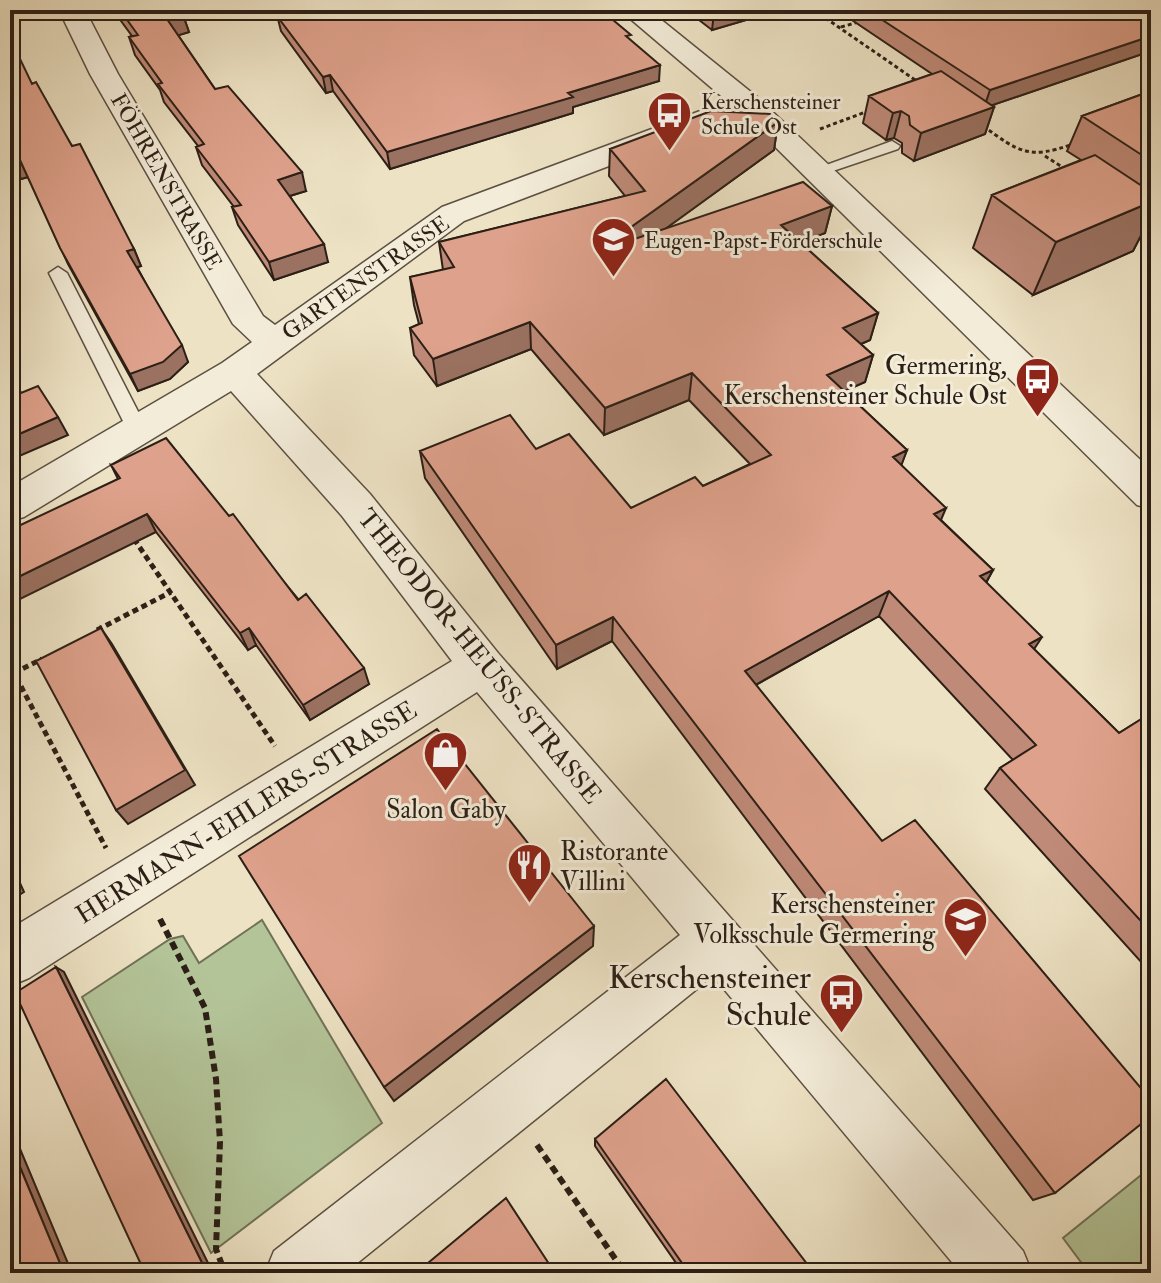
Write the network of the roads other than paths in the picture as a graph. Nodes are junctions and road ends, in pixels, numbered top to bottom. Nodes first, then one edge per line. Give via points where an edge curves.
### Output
1 (72, 10) edge
2 (633, 10) edge
3 (747, 103) junction
4 (888, 142) edge
5 (805, 158) junction
6 (58, 273) dead end
7 (275, 341) junction
8 (235, 372) junction
9 (138, 431) junction
10 (1151, 494) edge
11 (10, 506) edge
12 (482, 666) junction
13 (717, 939) junction
14 (10, 959) edge
15 (296, 1273) edge
16 (1001, 1273) edge

1 - 7 street, FÖHRENSTRASSE via 250,324
2 - 3 street
3 - 5 street
3 - 7 street, GARTENSTRASSE via 453,214
4 - 5 lane
5 - 10 street
6 - 9 lane
7 - 8 street, GARTENSTRASSE
8 - 9 street, GARTENSTRASSE
8 - 12 street, THEODOR-HEUSS-STRASSE via 356,505
9 - 11 street, GARTENSTRASSE
12 - 13 street, THEODOR-HEUSS-STRASSE
12 - 14 street, HERMANN-EHLERS-STRASSE
13 - 15 street
13 - 16 street, THEODOR-HEUSS-STRASSE

